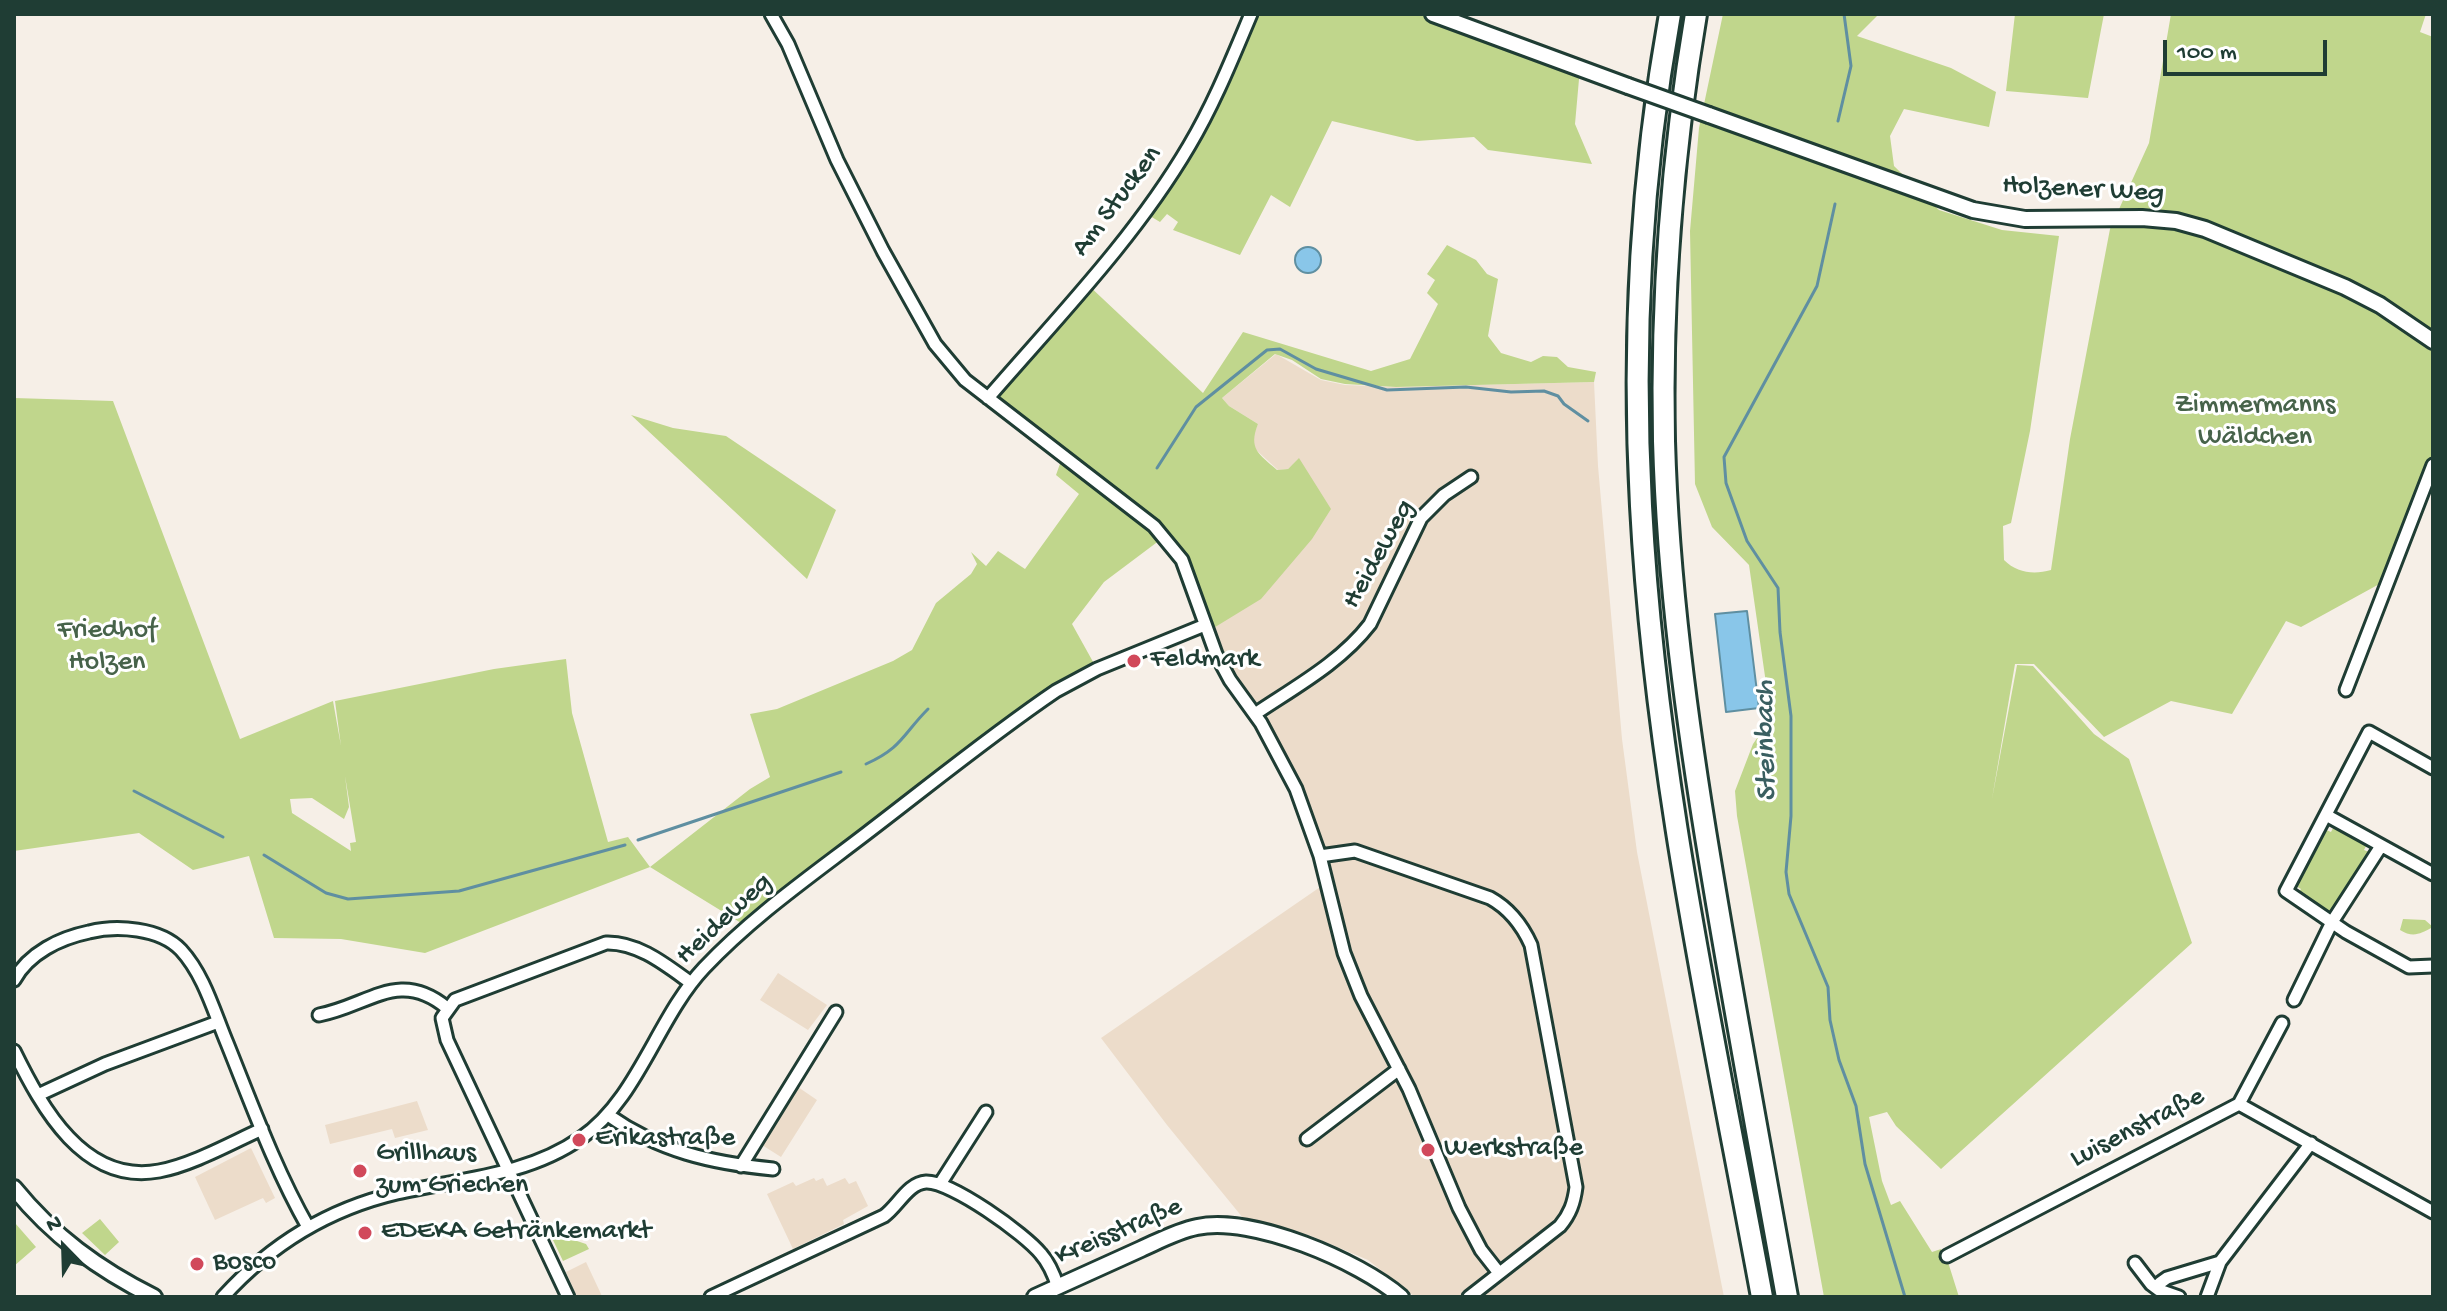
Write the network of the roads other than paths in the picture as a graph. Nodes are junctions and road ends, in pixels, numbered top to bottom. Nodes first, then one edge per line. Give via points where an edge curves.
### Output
1 (771, 14) edge
2 (1251, 14) edge
3 (1433, 14) edge
4 (1670, 14) edge
5 (1696, 14) edge
6 (2433, 341) edge
7 (988, 398) junction
8 (2433, 465) edge
9 (1471, 477) dead end
10 (1205, 625) junction
11 (2346, 690) dead end
12 (1255, 714) junction
13 (2433, 768) edge
14 (2326, 815) junction
15 (2381, 846) junction
16 (1320, 856) junction
17 (2433, 874) edge
18 (2332, 922) junction
19 (2433, 966) edge
20 (14, 980) edge
21 (691, 983) junction
22 (2294, 1000) dead end
23 (447, 1008) junction
24 (836, 1012) dead end
25 (319, 1015) dead end
26 (218, 1022) junction
27 (2282, 1023) dead end
28 (14, 1051) edge
29 (1399, 1069) junction
30 (38, 1095) junction
31 (2239, 1104) junction
32 (986, 1112) dead end
33 (608, 1115) junction
34 (262, 1129) junction
35 (1307, 1139) dead end
36 (2311, 1143) junction
37 (741, 1166) junction
38 (773, 1169) dead end
39 (508, 1170) junction
40 (940, 1184) junction
41 (14, 1188) edge
42 (2433, 1212) edge
43 (308, 1227) junction
44 (1947, 1256) dead end
45 (2220, 1262) junction
46 (2135, 1263) dead end
47 (1499, 1273) junction
48 (1058, 1287) junction
49 (2159, 1290) junction
50 (151, 1296) edge
51 (223, 1297) edge
52 (568, 1297) edge
53 (711, 1297) edge
54 (1035, 1297) edge
55 (1401, 1297) edge
56 (1469, 1297) edge
57 (1762, 1297) edge
58 (1787, 1297) edge
59 (2179, 1297) edge
60 (2207, 1297) edge

1 - 7 street via 857,202 930,335 956,372
2 - 7 street, Am Stucken via 1213,100 1170,176 1123,242
3 - 6 main road, Holzener Weg, bridge via 1973,210 2025,219 2142,218 2205,229 2345,287
4 - 57 highway via 1642,240 1637,370 1642,523 1673,796
5 - 58 highway via 1668,242 1668,521 1702,810
7 - 10 street via 1164,537 1188,572
8 - 11 street
9 - 12 street, Heideweg via 1421,518 1360,637
10 - 12 street via 1230,680
10 - 21 street, Heideweg via 1097,669 1032,707 746,926
12 - 16 street via 1296,789
13 - 14 street via 2369,732
14 - 15 street
14 - 18 street via 2286,891
15 - 17 street
15 - 18 street
16 - 29 street via 1351,974
16 - 47 street via 1355,851 1490,898 1508,910 1531,945 1576,1187 1569,1215 1560,1226
18 - 19 street via 2409,967
18 - 22 street
20 - 26 street via 38,953 82,933 121,929 152,934 168,940 188,959
21 - 23 street via 623,942 606,943 518,974
21 - 33 street, Heideweg
23 - 25 street via 430,995 401,989
23 - 39 street via 442,1029
24 - 37 street
26 - 30 street
26 - 34 street
27 - 31 street
28 - 30 street
29 - 35 street
29 - 47 street via 1459,1208
30 - 34 street via 88,1155 104,1166 132,1173 162,1171
31 - 36 street, Luisenstraße
31 - 44 street, Luisenstraße
32 - 40 street
33 - 37 street via 681,1153
33 - 39 street, Heideweg via 558,1153
34 - 43 street
36 - 42 street, Luisenstraße
36 - 45 street
37 - 38 street
39 - 43 street, Heideweg via 374,1199
39 - 52 street
40 - 48 street via 1021,1234 1041,1253
40 - 53 street via 915,1185 884,1216
41 - 50 main road via 76,1251
43 - 51 street, Heideweg via 256,1264
45 - 49 street via 2167,1278
45 - 60 street
46 - 49 street
47 - 56 street
48 - 54 main road, Kreisstraße
48 - 55 main road, Kreisstraße via 1174,1234 1215,1225 1265,1232 1314,1248
49 - 59 street

